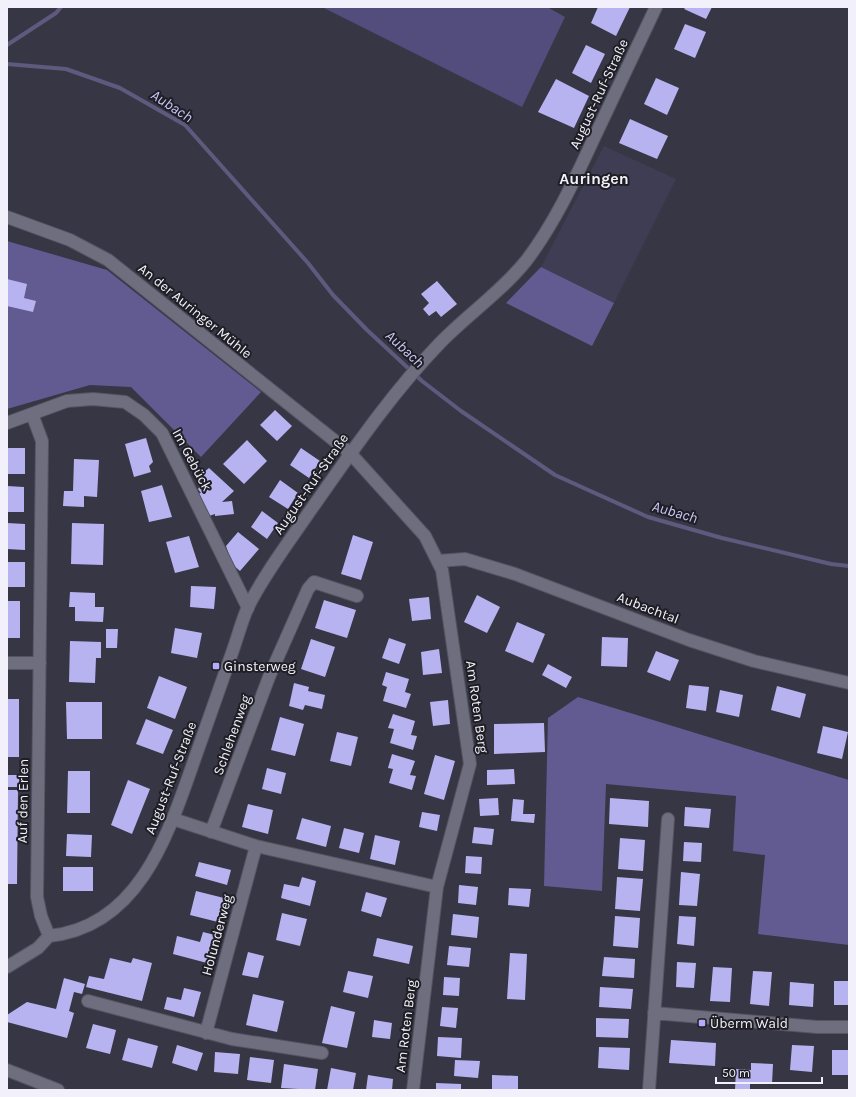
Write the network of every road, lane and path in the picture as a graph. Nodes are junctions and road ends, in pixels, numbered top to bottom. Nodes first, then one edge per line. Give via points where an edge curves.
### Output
1 (656, 7) edge
2 (7, 217) edge
3 (32, 414) junction
4 (7, 423) edge
5 (350, 453) junction
6 (438, 561) junction
7 (357, 596) dead end
8 (248, 608) junction
9 (7, 663) edge
10 (40, 664) junction
11 (849, 683) edge
12 (173, 819) junction
13 (668, 819) dead end
14 (211, 832) junction
15 (256, 846) junction
16 (437, 887) junction
17 (49, 936) junction
18 (7, 967) edge
19 (88, 1001) dead end
20 (654, 1013) junction
21 (849, 1027) edge
22 (206, 1033) junction
23 (322, 1053) dead end
24 (7, 1070) edge
25 (58, 1090) edge
26 (413, 1090) edge
27 (649, 1090) edge

1 - 5 street, August-Ruf-Straße via 576,176 541,240 523,264 441,342 409,377
2 - 5 street, An der Auringer Mühle via 70,240 108,260
3 - 4 street, Im Gebück
3 - 8 street, Im Gebück via 67,401 93,399 125,402 144,416 162,433
3 - 10 street, Auf den Erlen via 42,442
5 - 6 street, Am Roten Berg via 425,536
5 - 8 street, August-Ruf-Straße via 269,571
6 - 11 street, Aubachtal via 465,559 514,574 689,640 754,661
6 - 16 street, Am Roten Berg via 442,570 470,764
7 - 14 street, Schlehenweg via 314,582 308,589 269,677
8 - 12 street, August-Ruf-Straße
9 - 10 street
10 - 17 street, Auf den Erlen via 37,897
12 - 14 street
12 - 17 street, August-Ruf-Straße via 148,870 110,913 90,926 67,934
13 - 20 street
14 - 15 street
15 - 16 street
15 - 22 street, Holunderweg
16 - 26 street, Am Roten Berg
17 - 18 street via 38,948
19 - 22 street
20 - 21 street via 817,1027
20 - 27 street
22 - 23 street
24 - 25 street

